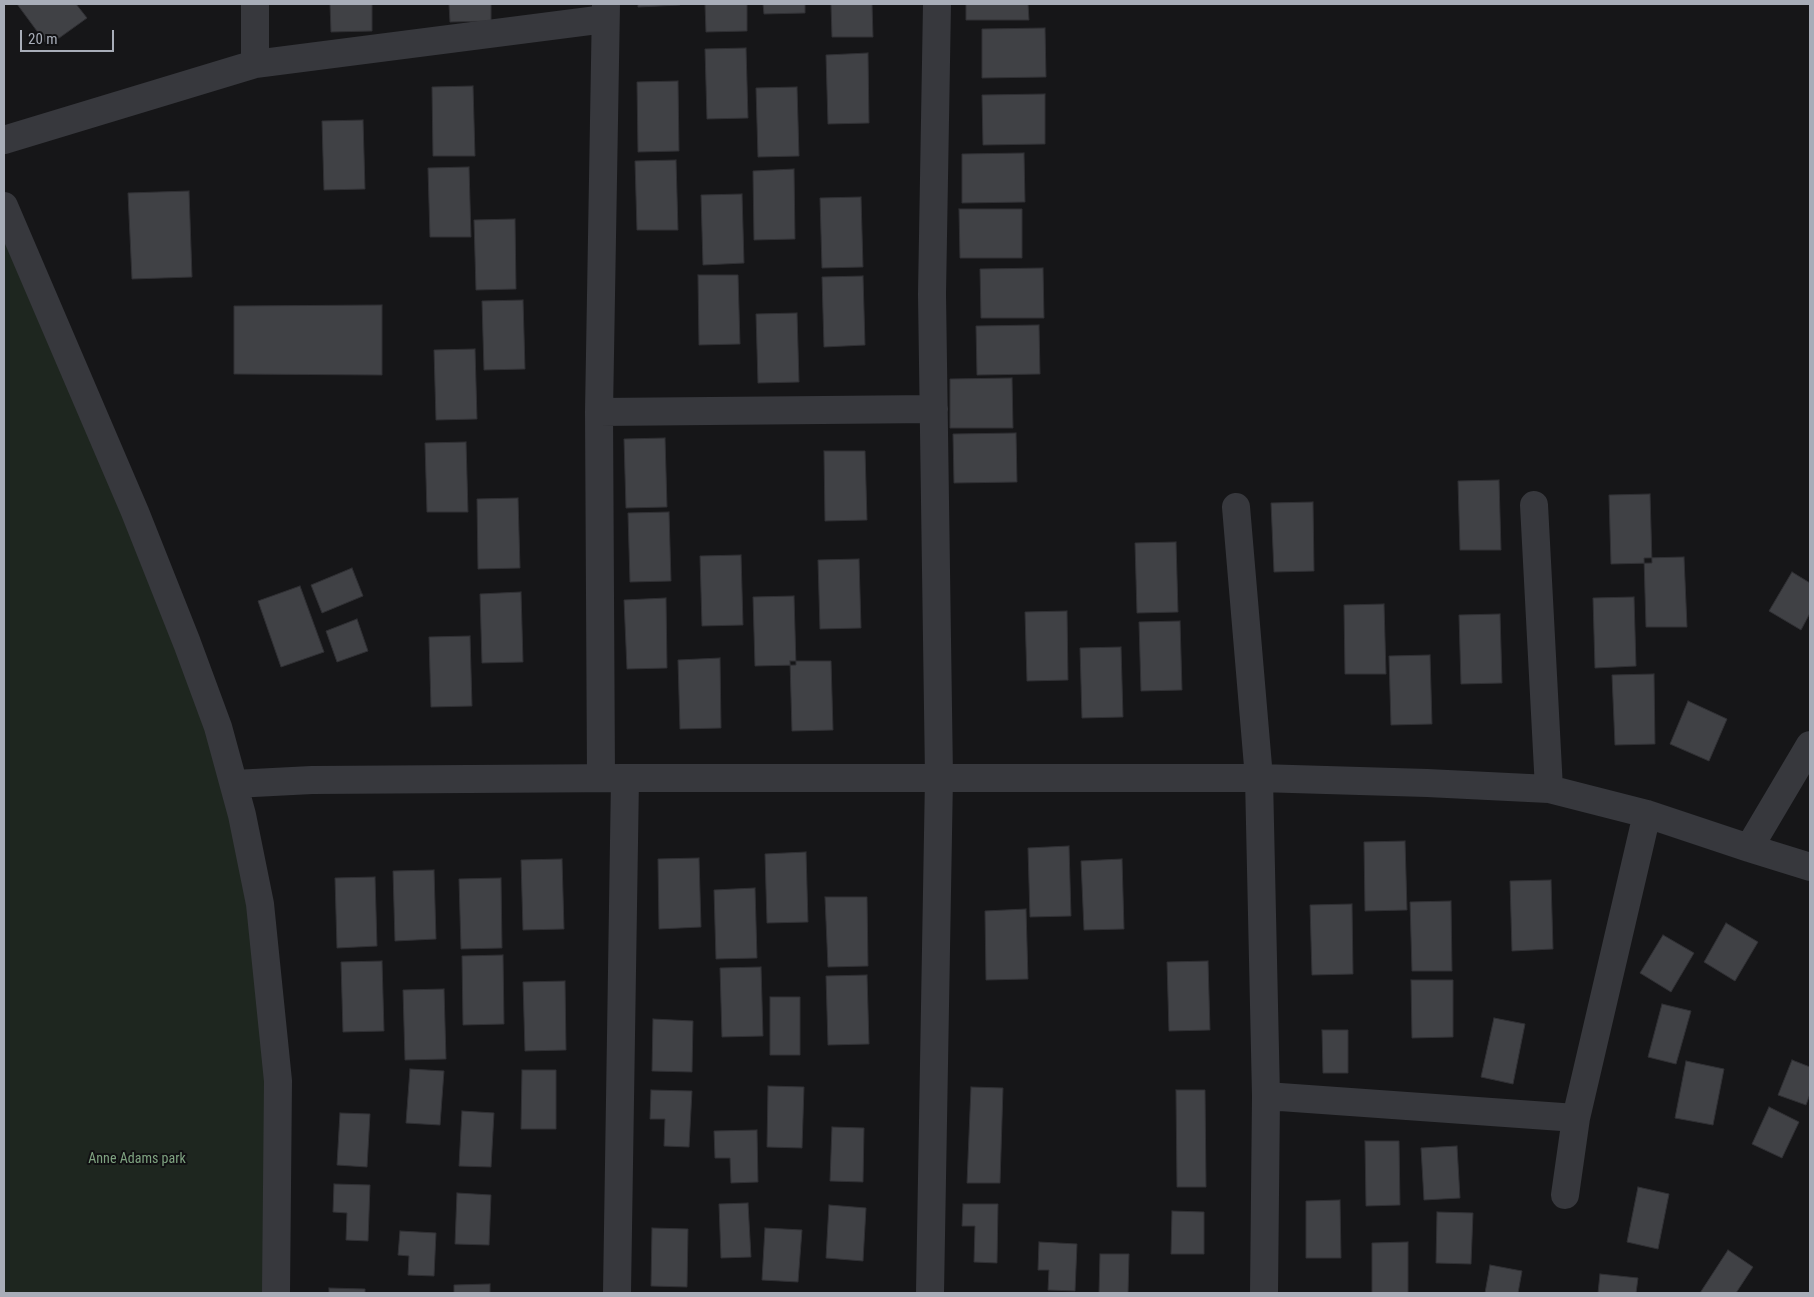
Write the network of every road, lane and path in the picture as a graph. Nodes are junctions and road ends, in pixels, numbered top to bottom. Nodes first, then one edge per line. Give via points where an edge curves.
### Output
1 (255, 4) edge
2 (937, 4) edge
3 (606, 12) edge
4 (255, 64) junction
5 (4, 140) edge
6 (4, 206) edge
7 (934, 410) junction
8 (599, 412) junction
9 (1534, 505) dead end
10 (1236, 507) dead end
11 (1810, 745) edge
12 (939, 777) junction
13 (613, 778) junction
14 (1259, 778) junction
15 (234, 784) junction
16 (1549, 789) junction
17 (1647, 814) junction
18 (1750, 848) junction
19 (1810, 866) edge
20 (1266, 1096) junction
21 (1576, 1118) junction
22 (1565, 1195) dead end
23 (276, 1293) edge
24 (618, 1293) edge
25 (930, 1293) edge
26 (1264, 1293) edge

1 - 4 street
2 - 7 street via 932,294
3 - 4 street
3 - 8 street
4 - 5 street
6 - 15 street via 135,512 218,727
7 - 8 street
7 - 12 street
8 - 13 street
9 - 16 street
10 - 14 street
11 - 18 street
12 - 13 street
12 - 14 street
12 - 25 street
13 - 15 street via 312,780
13 - 24 street
14 - 16 street
14 - 20 street
15 - 23 street via 260,904 278,1080
16 - 17 street
17 - 18 street
17 - 21 street
18 - 19 street
20 - 21 street
20 - 26 street
21 - 22 street

